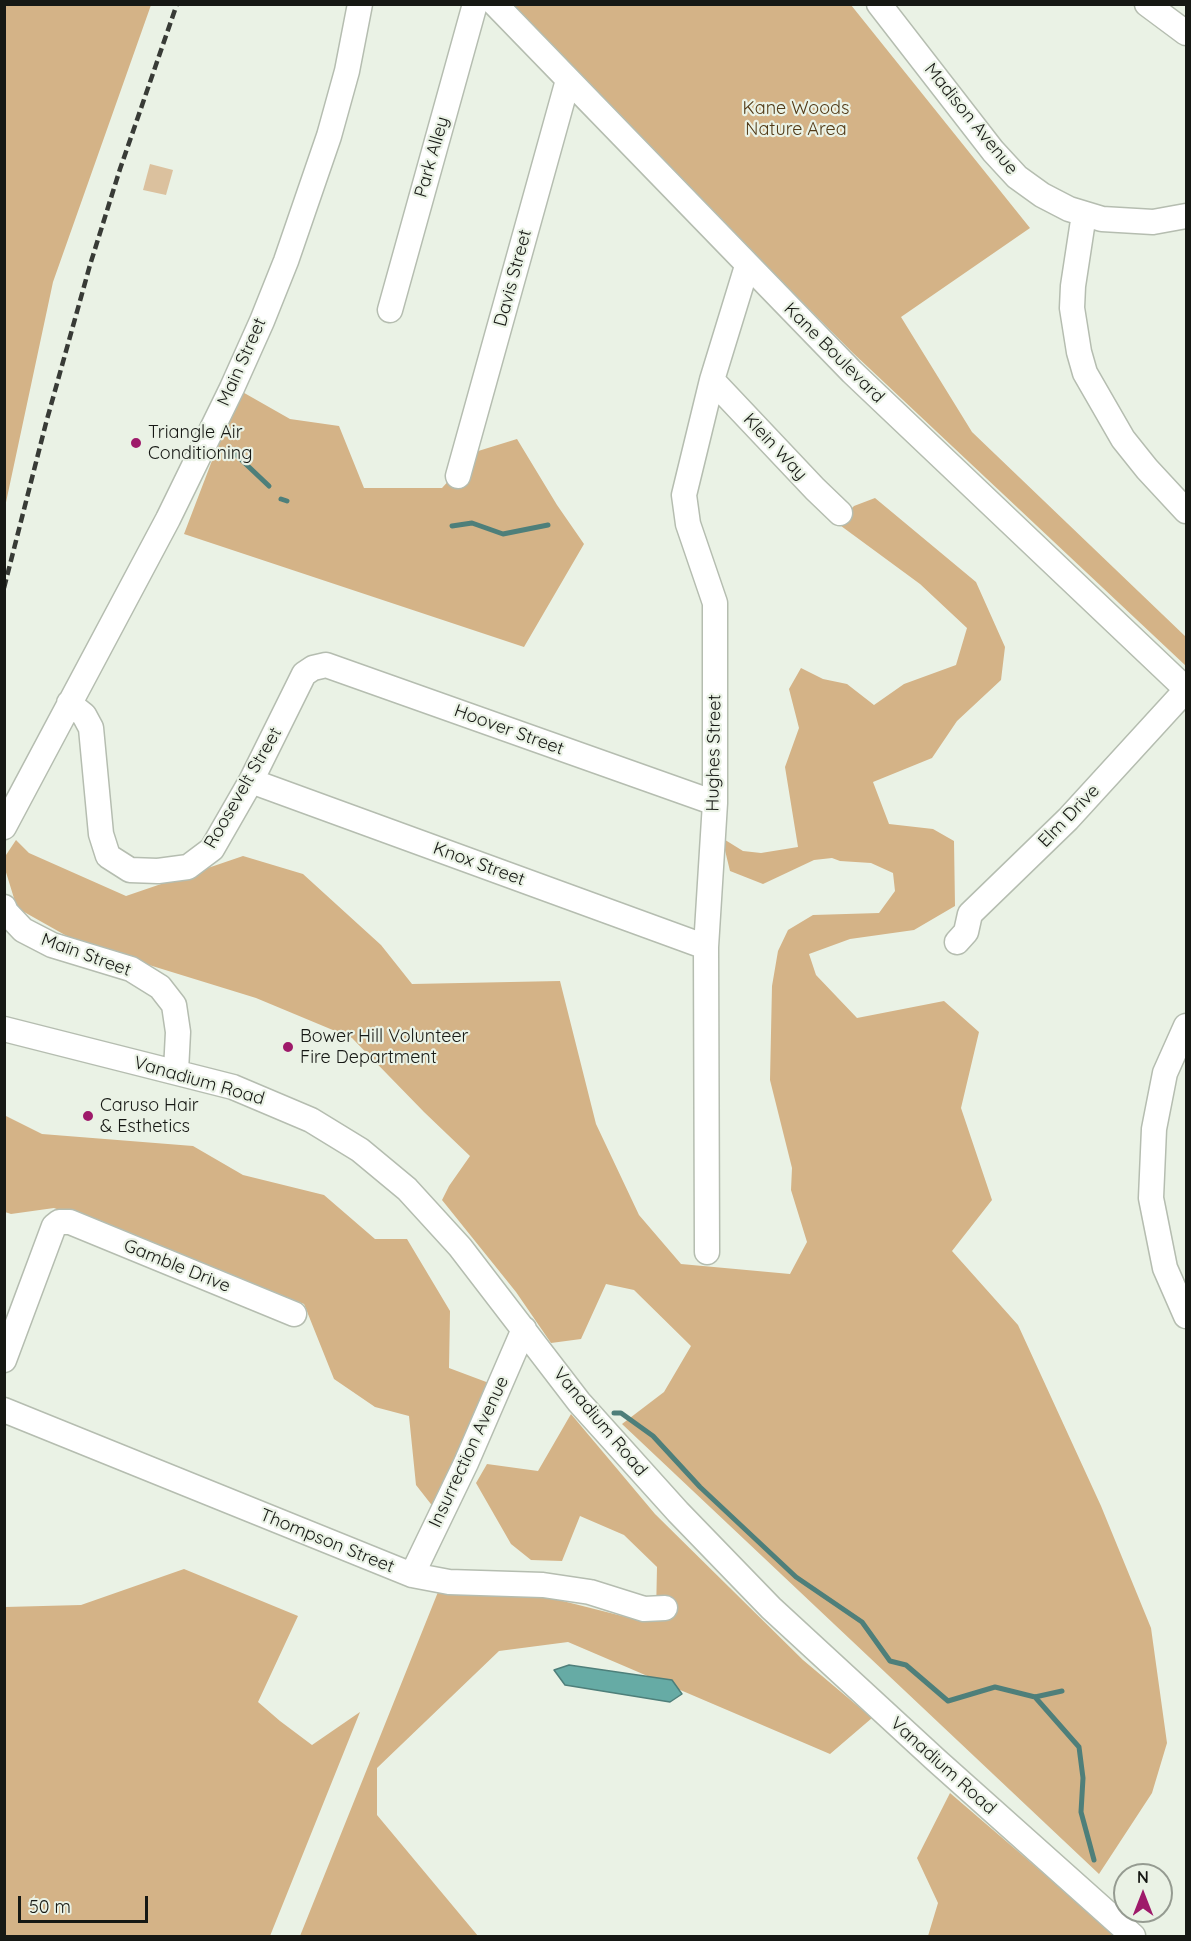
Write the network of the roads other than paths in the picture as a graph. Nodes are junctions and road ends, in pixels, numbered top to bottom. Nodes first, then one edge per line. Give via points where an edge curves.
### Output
1 (360, 4) edge
2 (475, 4) edge
3 (495, 4) edge
4 (879, 4) edge
5 (1148, 4) edge
6 (1186, 33) edge
7 (568, 80) junction
8 (1084, 214) junction
9 (1186, 216) edge
10 (747, 266) junction
11 (390, 310) dead end
12 (712, 380) junction
13 (458, 476) dead end
14 (1186, 511) edge
15 (840, 513) dead end
16 (304, 674) joint
17 (1186, 689) edge
18 (69, 703) junction
19 (251, 781) junction
20 (715, 803) junction
21 (4, 827) edge
22 (4, 907) edge
23 (957, 942) dead end
24 (706, 947) junction
25 (1186, 1026) edge
26 (4, 1029) edge
27 (176, 1071) junction
28 (707, 1252) dead end
29 (294, 1314) dead end
30 (1186, 1316) edge
31 (524, 1329) junction
32 (4, 1360) edge
33 (4, 1410) edge
34 (412, 1575) junction
35 (664, 1608) dead end
36 (1133, 1936) edge

1 - 18 street, Main Street via 329,136 262,321 168,519
2 - 11 street, Park Alley
3 - 7 street, Kane Boulevard
4 - 8 street, Madison Avenue via 1017,177
5 - 6 street
7 - 10 street, Kane Boulevard
7 - 13 street, Davis Street
8 - 9 street, Madison Avenue via 1153,222
8 - 14 street via 1072,308 1085,373 1123,438
10 - 12 street, Hughes Street
10 - 17 street, Kane Boulevard
12 - 15 street, Klein Way
12 - 20 street, Hughes Street via 684,495 688,524 715,603
16 - 19 street, Roosevelt Street
16 - 20 street, Hoover Street via 326,665
17 - 23 street, Elm Drive via 1068,819 970,914 966,932
18 - 19 street, Roosevelt Street via 84,715 91,728 101,834 108,856 130,870 158,872 188,867 212,849
18 - 21 street, Main Street
19 - 24 street, Knox Street
20 - 24 street, Hughes Street
22 - 27 street, Main Street via 23,930 52,945 131,969 160,987 174,1005 178,1032
24 - 28 street, Hughes Street
25 - 30 street via 1165,1073 1154,1129 1151,1198 1166,1268
26 - 27 street, Vanadium Road
27 - 31 street, Vanadium Road via 272,1102 360,1150 407,1189 438,1222
29 - 32 street, Gamble Drive via 70,1222 60,1222 54,1226
31 - 34 street, Insurrection Avenue
31 - 36 street, Vanadium Road via 579,1402 771,1608
33 - 34 street, Thompson Street
34 - 35 street, Thompson Street via 448,1582 543,1585 590,1592 644,1609

